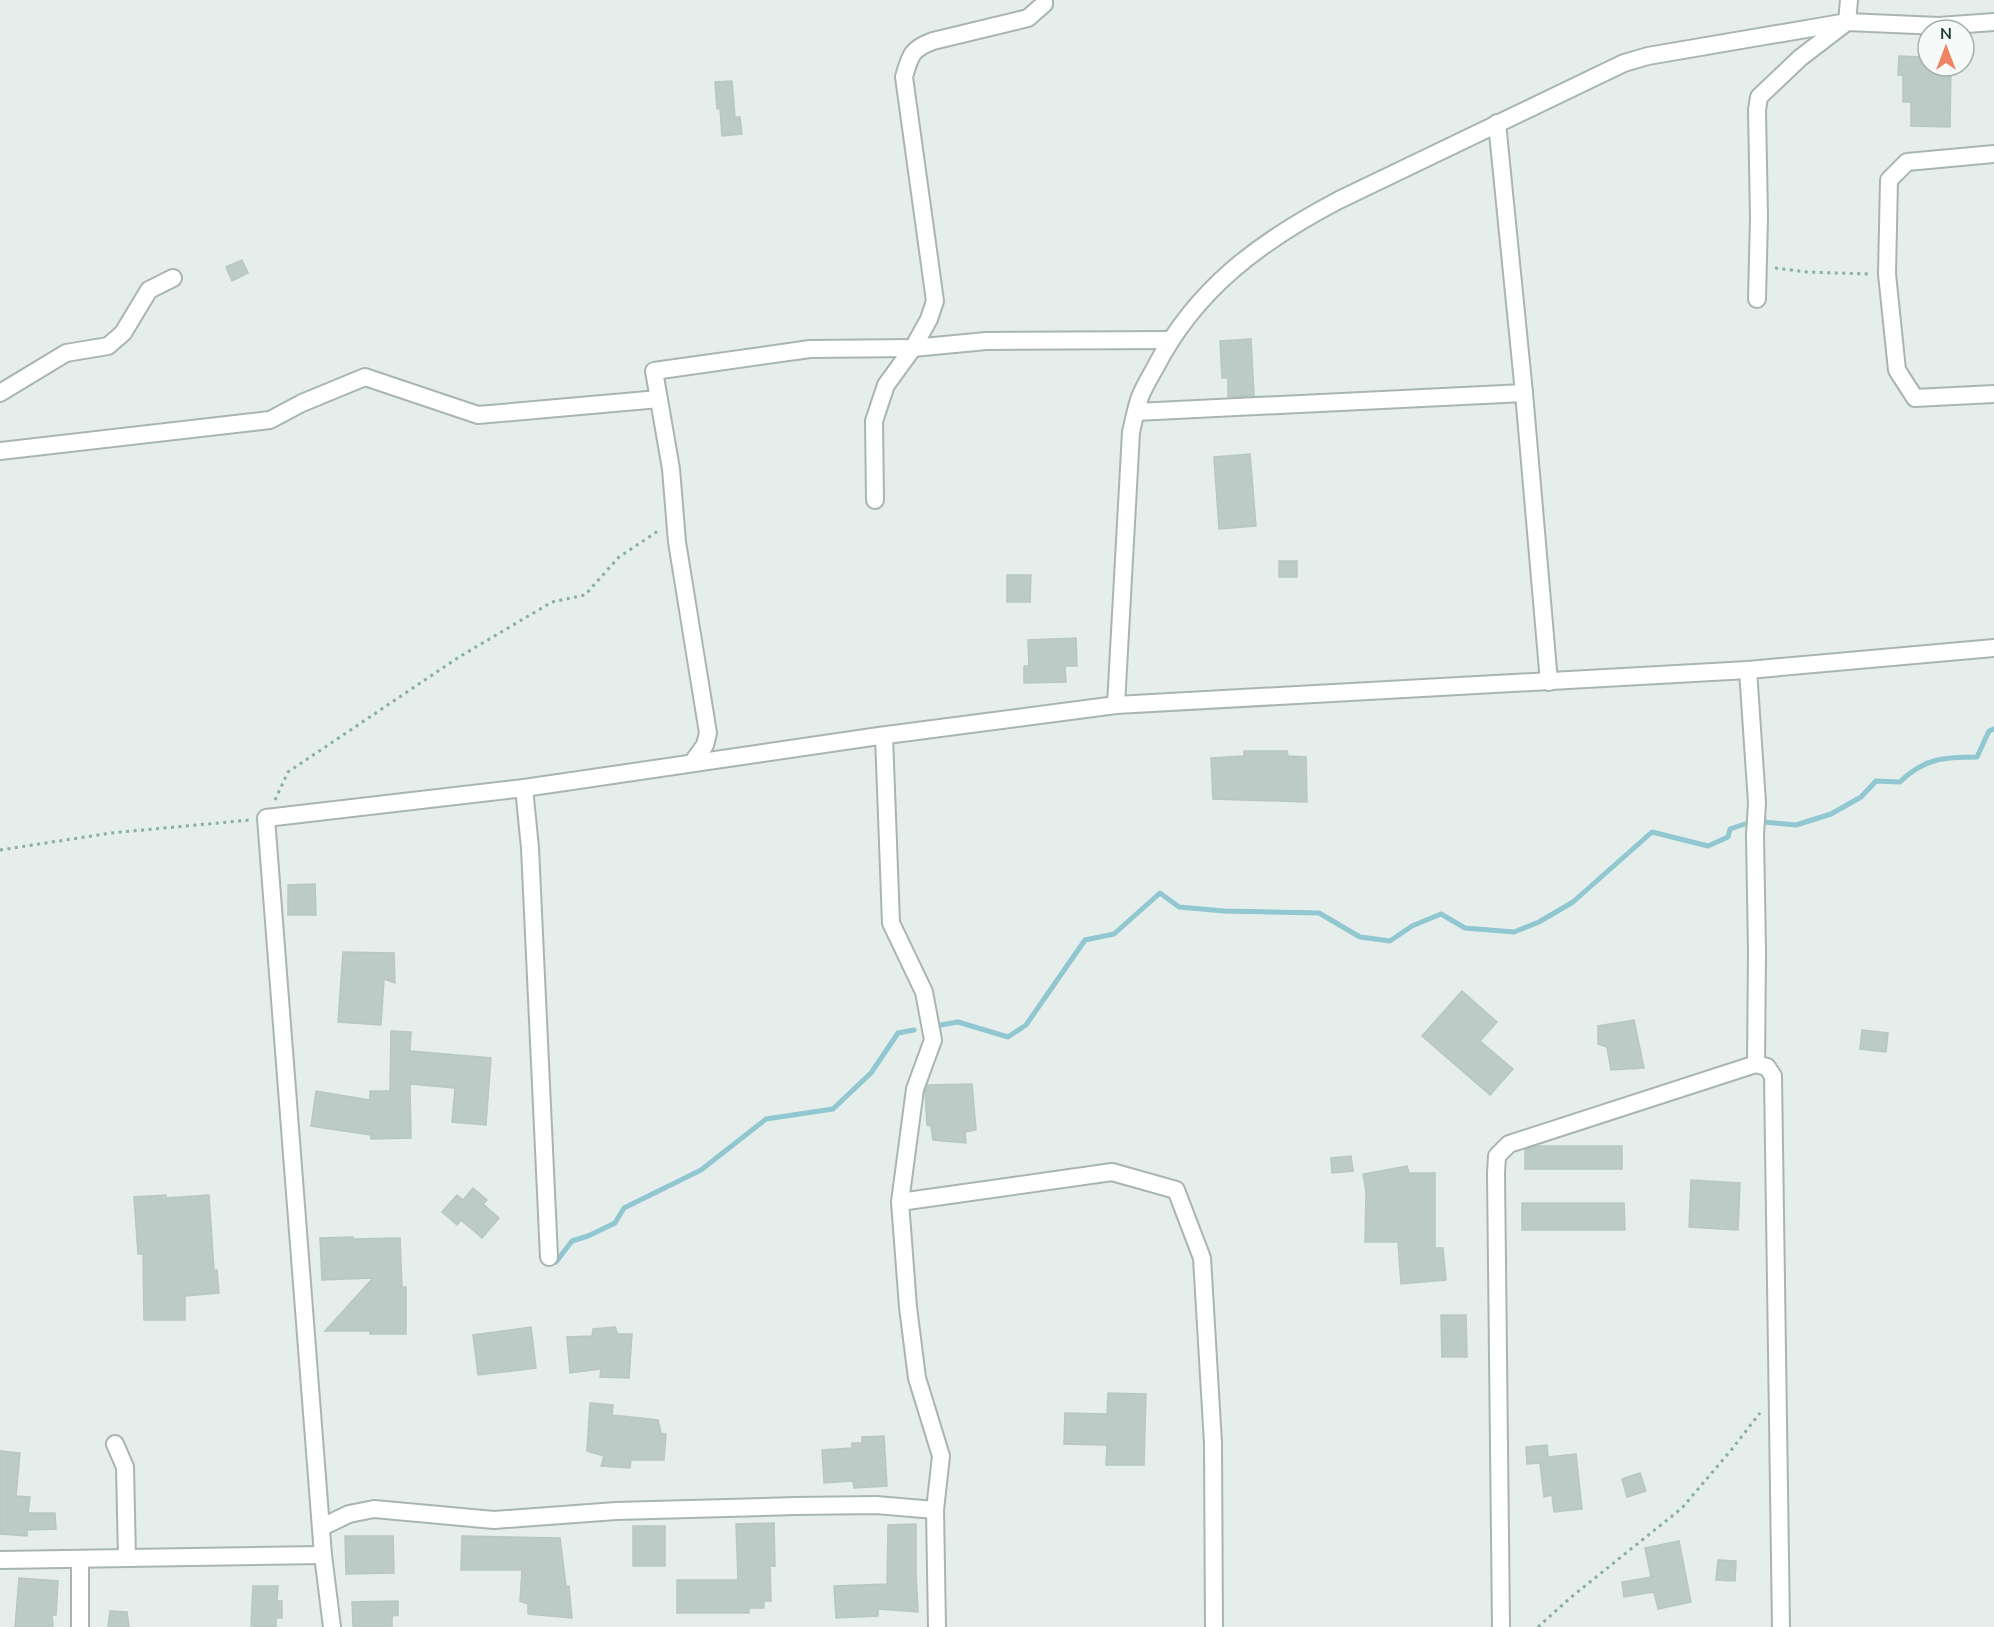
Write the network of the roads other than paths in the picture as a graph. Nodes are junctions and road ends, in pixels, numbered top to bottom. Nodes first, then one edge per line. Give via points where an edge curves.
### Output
1 (1044, 0) edge
2 (1849, 0) edge
3 (1847, 22) junction
4 (1994, 22) edge
5 (1497, 123) junction
6 (1994, 154) edge
7 (173, 278) dead end
8 (1757, 299) dead end
9 (1169, 340) junction
10 (913, 348) junction
11 (0, 393) edge
12 (1524, 393) junction
13 (1994, 394) edge
14 (659, 399) junction
15 (1136, 411) junction
16 (0, 451) edge
17 (875, 500) dead end
18 (1994, 648) edge
19 (1748, 670) junction
20 (1549, 682) junction
21 (1116, 705) junction
22 (884, 735) junction
23 (692, 763) junction
24 (524, 788) junction
25 (1756, 1064) junction
26 (900, 1202) junction
27 (549, 1257) dead end
28 (115, 1444) dead end
29 (935, 1510) junction
30 (322, 1527) junction
31 (323, 1555) junction
32 (127, 1558) junction
33 (80, 1559) junction
34 (0, 1560) edge
35 (80, 1627) edge
36 (332, 1627) edge
37 (937, 1627) edge
38 (1214, 1627) edge
39 (1501, 1627) edge
40 (1781, 1627) edge

1 - 10 street via 1028,18 933,41 911,54 904,77 935,301
2 - 3 street
3 - 4 street via 1939,26
3 - 5 street via 1648,56 1624,63
3 - 8 street via 1759,96
5 - 9 street via 1292,224 1248,255 1202,299
5 - 12 street
6 - 13 street via 1907,162 1889,180 1887,274 1897,370 1915,398
7 - 11 street via 149,290 123,333 108,346 66,352
9 - 10 street via 986,341
9 - 15 street
10 - 14 street via 810,349 654,371
10 - 17 street via 886,385 874,421
12 - 15 street
12 - 20 street
14 - 16 street via 478,415 365,377 270,420
14 - 23 street via 672,469 676,542 708,734
15 - 21 street via 1131,432
18 - 19 street
19 - 20 street
19 - 25 street via 1757,803
20 - 21 street
21 - 22 street
22 - 23 street
22 - 26 street via 891,923 924,992 933,1040 915,1089
23 - 24 street
24 - 27 street
24 - 30 street via 266,818
25 - 39 street via 1509,1144 1497,1156
25 - 40 street via 1767,1067 1773,1076
26 - 29 street via 917,1378 941,1456
26 - 38 street via 1112,1172 1176,1190 1202,1258 1213,1443
28 - 32 street via 125,1467
29 - 30 street via 876,1505 796,1506 616,1511 494,1520 374,1509 349,1514
29 - 37 street
30 - 31 street
31 - 32 street
31 - 36 street
32 - 33 street
33 - 34 street
33 - 35 street

